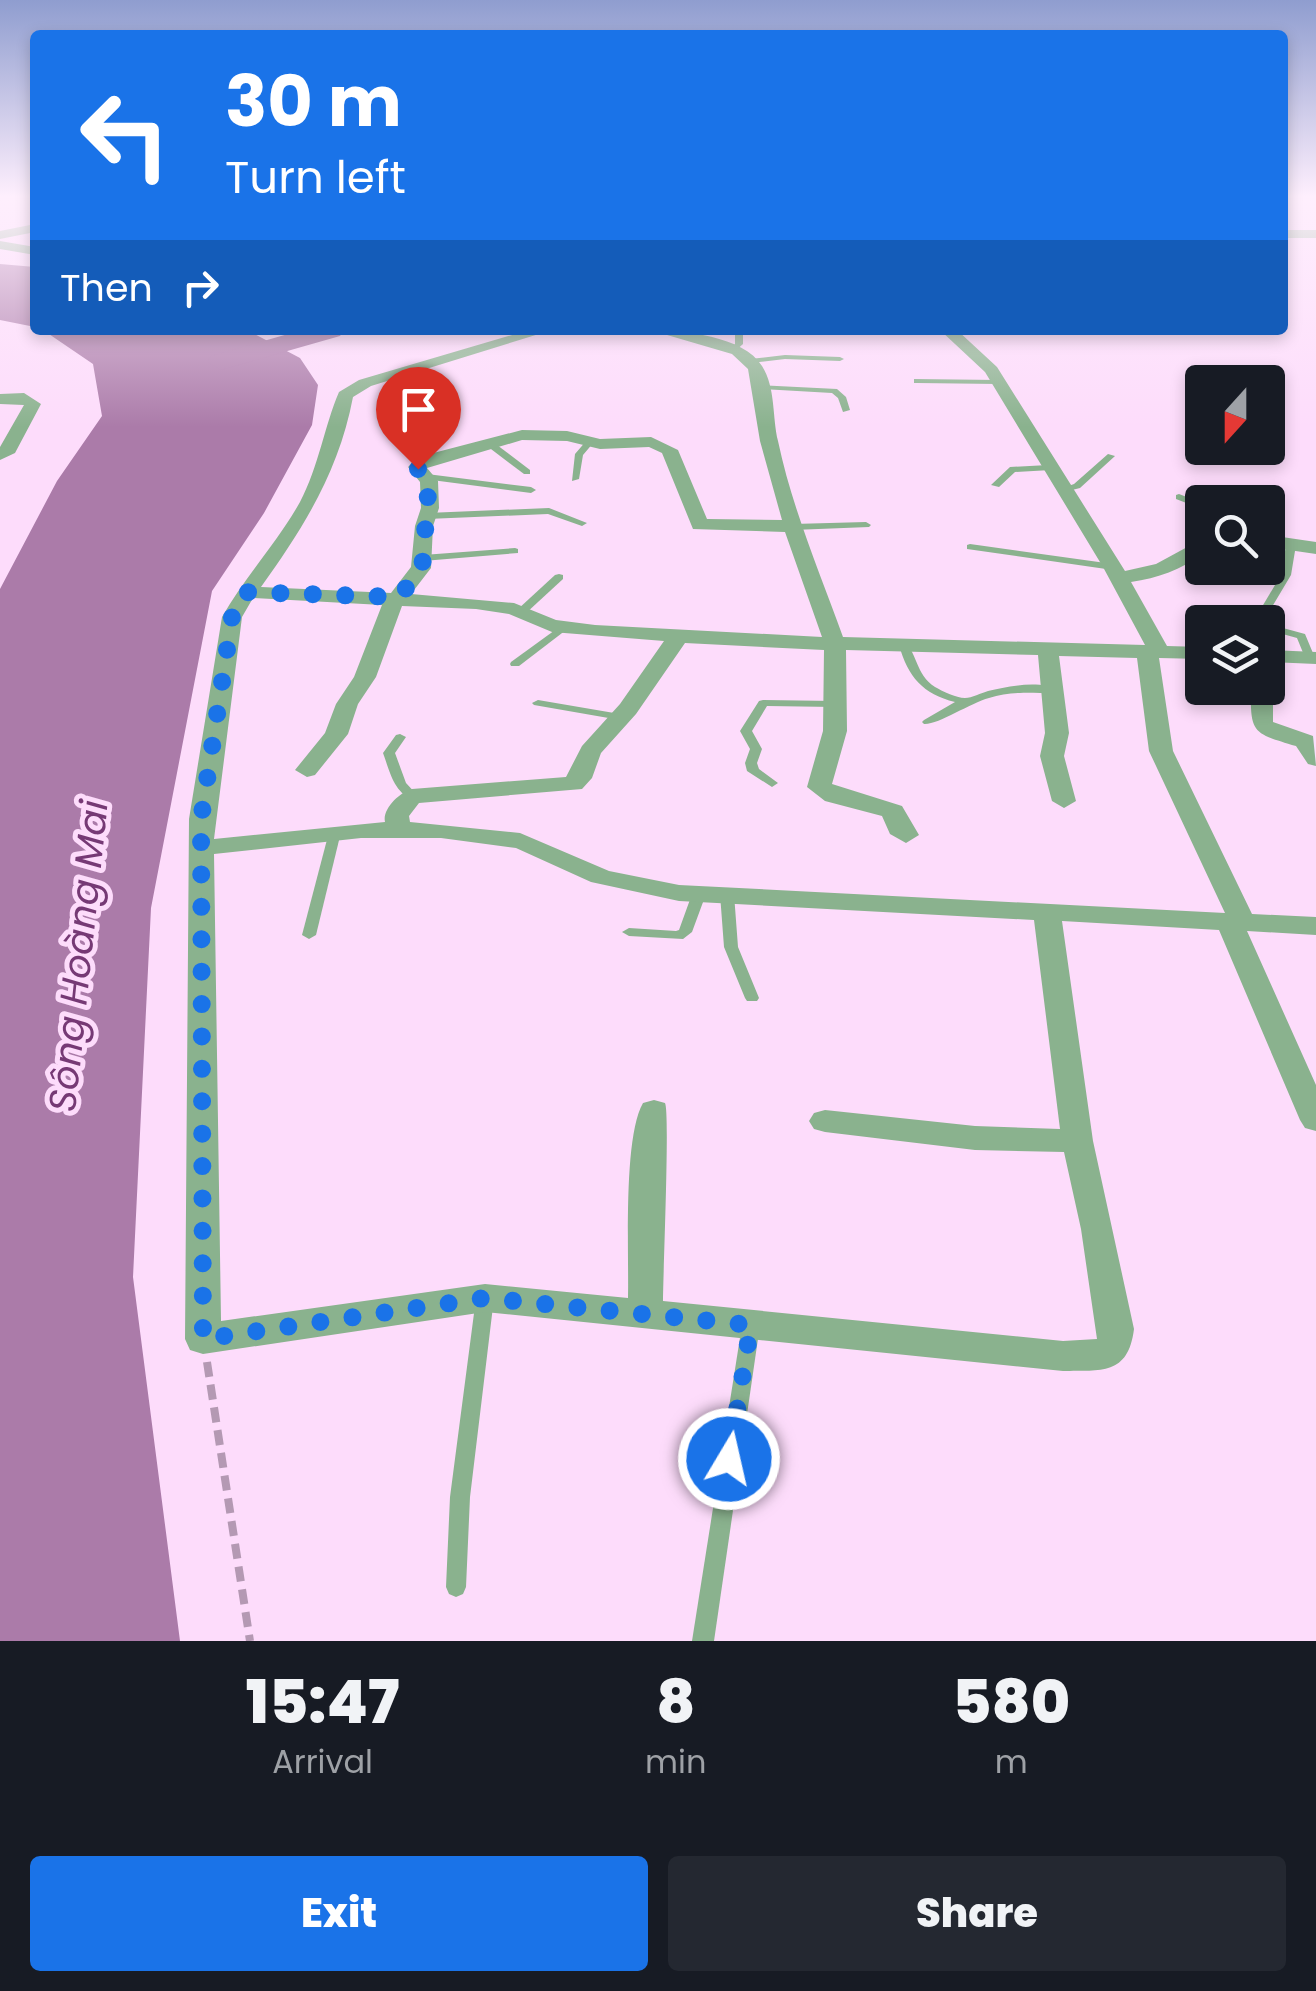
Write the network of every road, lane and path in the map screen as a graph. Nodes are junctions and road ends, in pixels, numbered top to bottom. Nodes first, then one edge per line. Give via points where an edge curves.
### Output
1 (528, 335) edge
2 (682, 335) edge
3 (954, 335) edge
4 (741, 347) edge
5 (840, 359) dead end
6 (917, 382) dead end
7 (998, 382) junction
8 (762, 387) junction
9 (0, 399) edge
10 (846, 410) dead end
11 (7, 439) edge
12 (590, 442) junction
13 (490, 444) junction
14 (0, 455) edge
15 (1112, 456) dead end
16 (1048, 468) junction
17 (527, 472) dead end
18 (427, 477) junction
19 (575, 479) dead end
20 (996, 485) dead end
21 (531, 490) dead end
22 (1064, 490) junction
23 (1179, 497) dead end
24 (1185, 499) edge
25 (427, 516) junction
26 (582, 523) dead end
27 (866, 525) dead end
28 (793, 527) junction
29 (1285, 543) edge
30 (1291, 544) junction
31 (970, 547) dead end
32 (1316, 548) edge
33 (515, 551) dead end
34 (423, 558) junction
35 (1185, 558) edge
36 (1115, 572) junction
37 (559, 576) dead end
38 (244, 592) junction
39 (399, 597) junction
40 (1268, 605) edge
41 (520, 612) junction
42 (562, 628) junction
43 (1285, 632) edge
44 (679, 636) junction
45 (835, 644) junction
46 (904, 644) junction
47 (1048, 650) junction
48 (1153, 651) junction
49 (1185, 652) edge
50 (1285, 657) edge
51 (1313, 658) edge
52 (515, 664) dead end
53 (1052, 690) junction
54 (964, 701) junction
55 (538, 703) dead end
56 (834, 704) junction
57 (1262, 705) edge
58 (620, 717) junction
59 (928, 722) dead end
60 (400, 737) dead end
61 (1316, 759) edge
62 (307, 770) dead end
63 (772, 782) dead end
64 (412, 796) junction
65 (1064, 801) dead end
66 (400, 831) junction
67 (335, 832) junction
68 (906, 835) dead end
69 (202, 848) junction
70 (699, 894) junction
71 (727, 894) junction
72 (1047, 915) junction
73 (1236, 922) junction
74 (1316, 926) edge
75 (629, 932) dead end
76 (309, 935) dead end
77 (752, 998) dead end
78 (654, 1111) dead end
79 (1316, 1120) edge
80 (825, 1121) dead end
81 (1077, 1142) junction
82 (485, 1298) junction
83 (645, 1314) junction
84 (751, 1325) junction
85 (203, 1339) junction
86 (456, 1587) dead end
87 (250, 1641) edge
88 (703, 1641) edge

1 - 38 street via 365,382 345,395 338,433 302,515
2 - 4 street
3 - 7 street
4 - 5 lane
4 - 8 street
6 - 7 lane
7 - 16 street
8 - 10 lane via 834,391
8 - 28 street
9 - 11 street via 32,400
11 - 14 street via 9,449
12 - 13 street via 544,435
12 - 19 lane via 579,454
12 - 28 street via 664,445 700,525
13 - 17 lane
13 - 18 street via 424,461 417,468
15 - 22 lane
16 - 20 lane via 1013,469
16 - 22 street
18 - 21 lane
18 - 25 street
22 - 36 street
23 - 24 lane
25 - 26 lane via 548,511
25 - 34 street
27 - 28 lane
28 - 45 street
29 - 30 street
30 - 32 street
30 - 40 lane via 1286,576
31 - 36 lane
33 - 34 lane
34 - 39 street
35 - 36 street via 1152,573
36 - 48 street
37 - 41 lane
38 - 39 street
38 - 69 street via 232,617
39 - 41 street
39 - 62 street via 336,734
41 - 42 street
42 - 44 street
42 - 52 lane
43 - 51 lane via 1301,636
44 - 45 street
44 - 58 street
45 - 46 street
45 - 56 street
46 - 47 street
46 - 54 lane via 920,685
47 - 48 street
47 - 53 street
48 - 49 street
48 - 73 street via 1154,722 1162,752
50 - 51 street
53 - 54 lane via 1008,688
53 - 65 street via 1052,756
54 - 59 lane
55 - 58 lane
56 - 63 lane via 763,703 746,732 756,749 753,771
56 - 68 street via 835,731 819,787 893,812
57 - 61 street via 1268,730 1305,741
58 - 64 street via 590,750 573,784
60 - 64 lane via 388,752
64 - 66 street via 396,815
66 - 67 street
66 - 70 street via 519,841 626,884
67 - 69 street
67 - 76 lane
69 - 85 street
70 - 71 street
70 - 75 lane via 686,932
71 - 72 street
71 - 77 lane via 731,947
72 - 73 street
72 - 81 street
73 - 74 street
73 - 79 street
78 - 83 street
80 - 81 street
81 - 84 street via 1116,1329 1114,1346 1104,1355
82 - 83 street
82 - 85 street
82 - 86 lane via 460,1497
83 - 84 street
84 - 88 lane
85 - 87 path

